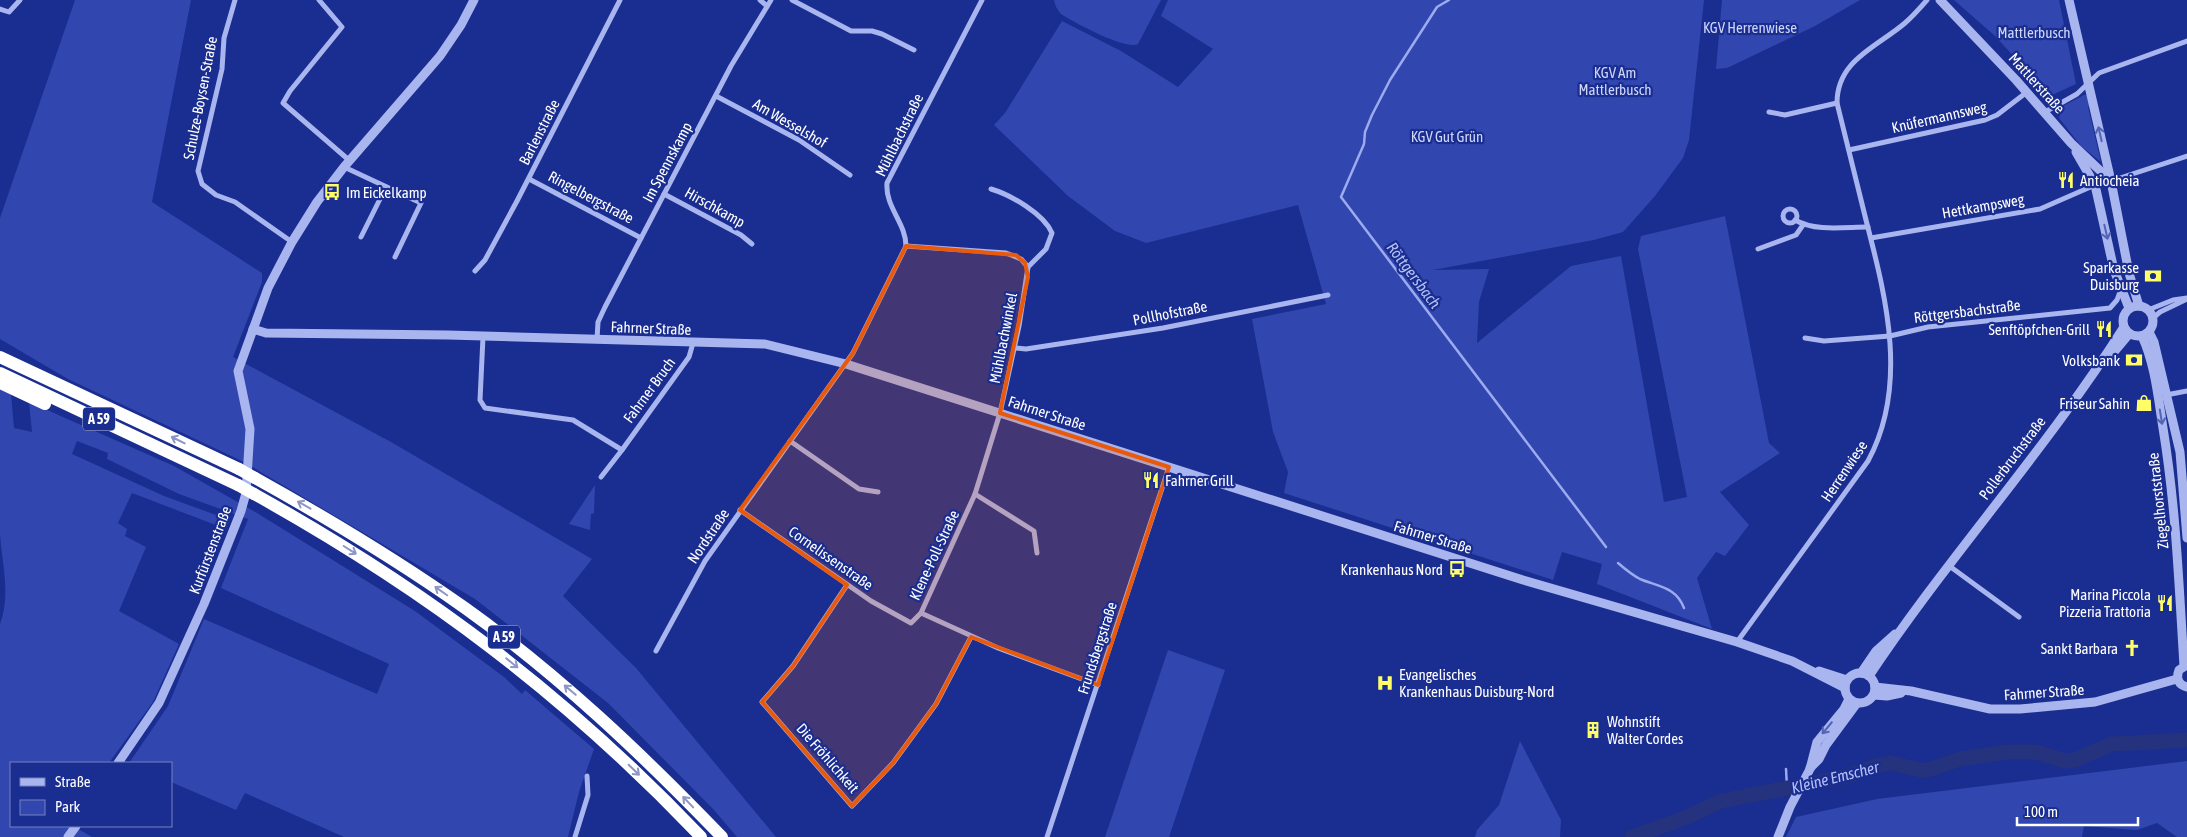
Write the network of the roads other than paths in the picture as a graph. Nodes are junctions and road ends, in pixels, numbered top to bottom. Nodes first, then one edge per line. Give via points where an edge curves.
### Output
1 (20, 0) edge
2 (234, 0) edge
3 (319, 0) edge
4 (474, 0) edge
5 (620, 0) edge
6 (760, 0) edge
7 (771, 0) edge
8 (792, 0) edge
9 (982, 0) edge
10 (1927, 0) edge
11 (1940, 0) edge
12 (2069, 0) edge
13 (767, 6) junction
14 (0, 9) edge
15 (2187, 41) edge
16 (914, 50) dead end
17 (2088, 82) junction
18 (2028, 92) junction
19 (716, 96) junction
20 (1837, 103) junction
21 (1769, 112) dead end
22 (2045, 112) junction
23 (2071, 143) junction
24 (1849, 150) junction
25 (2187, 156) edge
26 (347, 164) junction
27 (850, 175) dead end
28 (529, 179) junction
29 (2112, 182) junction
30 (2095, 185) junction
31 (386, 187) junction
32 (991, 189) dead end
33 (664, 194) junction
34 (1795, 220) dead end
35 (1803, 225) junction
36 (1868, 227) junction
37 (361, 237) dead end
38 (641, 238) junction
39 (1871, 238) junction
40 (292, 242) junction
41 (752, 244) dead end
42 (906, 246) junction
43 (1758, 249) dead end
44 (395, 257) dead end
45 (1028, 268) junction
46 (475, 271) dead end
47 (2121, 289) junction
48 (1328, 295) dead end
49 (2187, 298) edge
50 (2128, 308) junction
51 (2147, 311) junction
52 (253, 329) junction
53 (2126, 331) junction
54 (2145, 334) junction
55 (1890, 336) junction
56 (483, 337) junction
57 (1805, 338) dead end
58 (597, 340) junction
59 (693, 343) junction
60 (1015, 348) junction
61 (0, 350) edge
62 (0, 357) edge
63 (846, 364) junction
64 (25, 369) junction
65 (0, 373) edge
66 (0, 383) edge
67 (2187, 391) edge
68 (2162, 396) junction
69 (1000, 413) junction
70 (790, 441) junction
71 (622, 450) junction
72 (198, 466) junction
73 (1169, 467) junction
74 (602, 477) dead end
75 (878, 492) dead end
76 (975, 494) junction
77 (740, 510) junction
78 (2187, 538) edge
79 (1037, 553) dead end
80 (1948, 564) junction
81 (847, 585) junction
82 (921, 614) junction
83 (2019, 617) dead end
84 (911, 622) joint
85 (970, 637) junction
86 (1737, 642) junction
87 (656, 651) dead end
88 (2186, 665) edge
89 (1865, 674) junction
90 (2177, 679) junction
91 (1846, 684) junction
92 (1098, 685) junction
93 (2187, 687) edge
94 (1875, 691) junction
95 (1853, 701) junction
96 (119, 762) edge
97 (587, 776) dead end
98 (575, 837) edge
99 (701, 837) edge
100 (722, 837) edge
101 (1047, 837) edge
102 (1778, 837) edge

1 - 14 street via 9,12
2 - 40 street, Schulze-Boysen-Straße via 199,178 216,195 235,202
3 - 26 street via 342,27 283,103
4 - 26 street via 440,56
5 - 28 street, Barlenstraße
6 - 13 street
7 - 13 street, Im Spennskamp
8 - 16 street via 851,31 882,34
9 - 42 street, Mühlbachstraße via 887,183 887,199 904,232
10 - 20 street, Herrenwiese via 1905,23 1854,60 1841,77
11 - 18 street, Mattlerstraße
12 - 17 street
13 - 19 street, Im Spennskamp
15 - 17 street via 2099,73
17 - 22 street via 2077,94
29 -> 17 street
18 - 22 street, Mattlerstraße
18 - 24 street, Knüfermannsweg via 1985,120
19 - 27 street, Am Wesselshof via 799,140
19 - 33 street, Im Spennskamp
20 - 21 street via 1785,115
20 - 24 street, Herrenwiese
22 - 23 street, Mattlerstraße
23 - 29 street, Mattlerstraße
23 - 30 street, Mattlerstraße
24 - 36 street, Herrenwiese
25 - 29 street
26 - 31 street
26 - 40 street via 317,202
28 - 38 street, Ringelbergstraße
28 - 46 street, Barlenstraße via 485,260
29 - 51 street via 2129,273
30 - 39 street, Hettkampsweg via 2040,209
30 -> 47 street, Mattlerstraße
31 - 37 street
31 - 44 street via 421,203
32 - 45 street via 1017,200 1048,225 1052,233 1046,249
33 - 38 street, Im Spennskamp
33 - 41 street, Hirschkamp
34 - 35 street
35 - 36 street
35 - 43 street via 1796,235
36 - 39 street, Herrenwiese
38 - 58 street, Im Spennskamp via 598,322
39 - 55 street, Herrenwiese
40 - 52 street via 268,288
42 - 45 street via 1006,253 1021,259
42 - 63 street
45 - 60 street, Mühlbachwinkel
47 - 50 street, Mattlerstraße
47 - 55 street, Röttgersbachstraße via 2110,308 1928,327
48 - 60 street, Pollhofstraße via 1163,328
49 - 51 street
49 - 51 street via 2160,312
50 - 51 street
50 - 53 street via 2123,315
51 - 54 street
52 - 56 street, Fahrner Straße via 266,334
52 - 96 street, Kurfürstenstraße via 238,371 250,429 246,493 241,511 159,704
53 - 54 street
53 - 80 street, Pollerbruchstraße
54 - 68 street, Ziegelhorststraße
55 - 57 street, Röttgersbachstraße via 1824,341
55 - 86 street, Herrenwiese via 1886,419 1868,461
56 - 58 street, Fahrner Straße
56 - 71 street via 480,400 485,408 573,420
58 - 59 street, Fahrner Straße
59 - 63 street, Fahrner Straße via 765,344
59 - 71 street, Fahrner Bruch via 689,357
60 - 69 street, Mühlbachwinkel
61 - 64 highway
62 - 64 highway, A 59
63 - 69 street, Fahrner Straße
63 - 70 street, Nordstraße
100 -> 64 highway, A 59, bridge via 629,743 517,647 400,563 239,469
65 - 72 highway, A 59
66 - 72 highway via 160,456
67 - 68 street
68 - 78 street, Ziegelhorststraße via 2180,452
68 -> 88 street, Ziegelhorststraße via 2174,492
69 - 73 street, Fahrner Straße
69 - 76 street, Klene-Poll-Straße
70 - 75 street via 859,489
70 - 77 street, Nordstraße
71 - 74 street, Fahrner Bruch
72 -> 99 highway, A 59, bridge via 324,533 392,576 508,659 619,754
73 - 86 street, Fahrner Straße via 1523,580
73 - 92 street, Frundsbergstraße
76 - 79 street via 1034,531
76 - 82 street, Klene-Poll-Straße
77 - 81 street, Cornelissenstraße
77 - 87 street, Nordstraße via 705,561
80 - 83 street
80 - 89 street, Pollerbruchstraße via 1892,644
81 - 84 street, Cornelissenstraße
81 - 85 street, Die Fröhlichkeit via 793,666 762,702 852,806 893,763 936,704
82 - 84 street, Klene-Poll-Straße
82 - 85 street
85 - 92 street
86 - 91 street, Fahrner Straße
88 - 90 street, Ziegelhorststraße via 2179,670
89 - 91 street via 1855,674
89 - 94 street
90 - 93 street
90 - 94 street, Fahrner Straße via 2095,702 2020,709 1990,709 1911,690 1887,696
91 - 95 street
92 - 101 street, Frundsbergstraße
94 - 95 street via 1865,703
95 - 102 street via 1819,759 1810,768
97 - 98 street via 588,795

